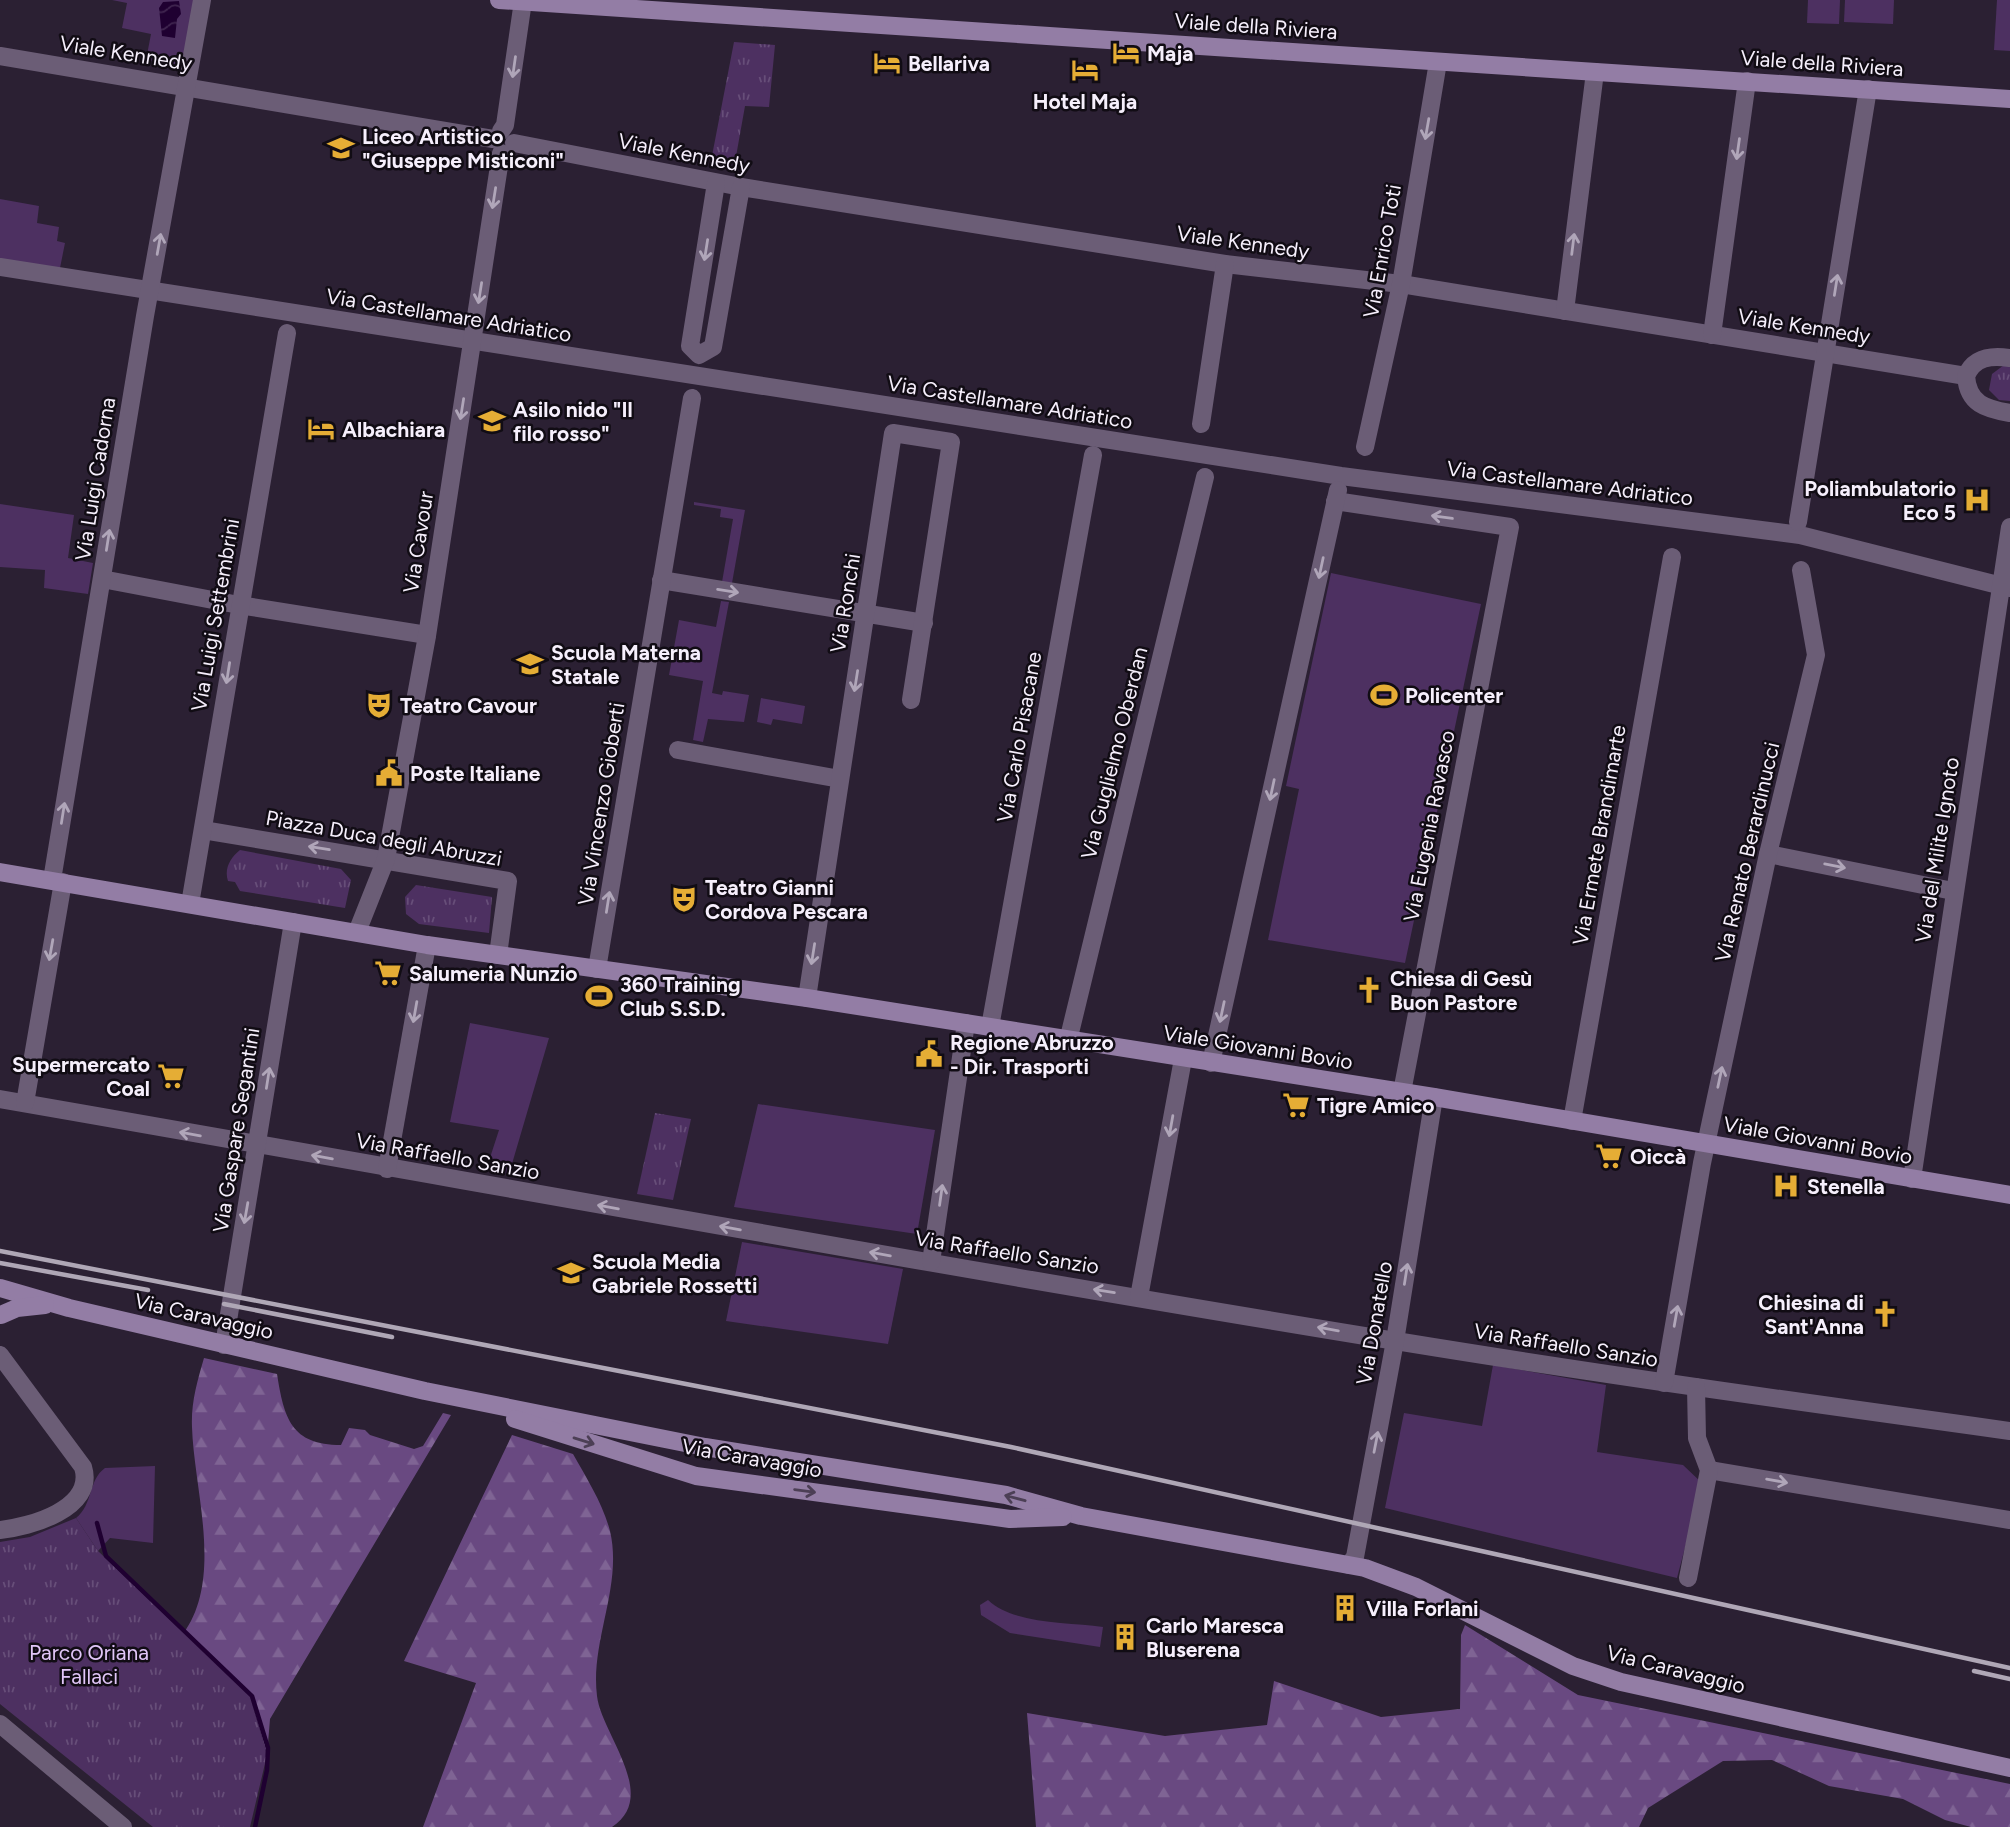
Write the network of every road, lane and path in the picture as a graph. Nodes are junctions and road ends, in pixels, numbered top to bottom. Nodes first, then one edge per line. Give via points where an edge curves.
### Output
1 (202, 0) edge
2 (499, 0) edge
3 (523, 1) edge
4 (0, 56) edge
5 (1438, 62) junction
6 (1595, 72) junction
7 (1748, 81) junction
8 (188, 86) junction
9 (1868, 89) junction
10 (2010, 99) edge
11 (502, 141) junction
12 (716, 183) junction
13 (741, 187) junction
14 (1225, 264) junction
15 (0, 267) edge
16 (1401, 284) junction
17 (151, 291) junction
18 (1564, 312) junction
19 (287, 333) dead end
20 (1712, 335) junction
21 (472, 342) junction
22 (1825, 352) junction
23 (2010, 358) edge
24 (1966, 376) junction
25 (692, 397) dead end
26 (2010, 413) edge
27 (1200, 424) dead end
28 (1365, 447) dead end
29 (1093, 455) dead end
30 (1341, 476) junction
31 (1205, 477) dead end
32 (1335, 502) junction
33 (1798, 522) dead end
34 (2010, 527) edge
35 (1672, 557) dead end
36 (1801, 570) dead end
37 (102, 579) junction
38 (661, 580) junction
39 (2005, 586) edge
40 (239, 605) junction
41 (867, 614) junction
42 (924, 623) junction
43 (427, 635) junction
44 (911, 700) dead end
45 (678, 750) dead end
46 (840, 779) junction
47 (203, 830) junction
48 (1768, 854) junction
49 (386, 859) junction
50 (0, 872) edge
51 (57, 881) junction
52 (1954, 891) junction
53 (190, 904) junction
54 (293, 922) junction
55 (356, 932) junction
56 (427, 945) junction
57 (498, 955) junction
58 (597, 969) junction
59 (807, 998) junction
60 (966, 1023) junction
61 (990, 1027) junction
62 (1068, 1041) junction
63 (1183, 1059) junction
64 (1211, 1063) junction
65 (1402, 1092) junction
66 (1434, 1097) junction
67 (0, 1099) edge
68 (25, 1103) junction
69 (1572, 1121) junction
70 (1706, 1143) junction
71 (257, 1146) junction
72 (387, 1169) junction
73 (1912, 1179) junction
74 (2010, 1195) edge
75 (931, 1262) junction
76 (0, 1288) edge
77 (1139, 1297) junction
78 (53, 1304) junction
79 (1, 1316) edge
80 (1395, 1341) junction
81 (224, 1345) junction
82 (0, 1355) edge
83 (1664, 1383) junction
84 (1696, 1387) junction
85 (425, 1391) junction
86 (2010, 1430) edge
87 (1709, 1470) junction
88 (1081, 1516) junction
89 (2010, 1520) edge
90 (0, 1530) edge
91 (1352, 1561) junction
92 (1688, 1578) dead end
93 (2, 1728) edge
94 (2010, 1768) edge
95 (123, 1827) edge

1 - 8 street, Via Luigi Cadorna
2 - 3 street, Viale della Riviera
3 - 5 street, Viale della Riviera
3 -> 11 street, Via Cavour
4 - 8 street, Viale Kennedy
5 - 6 street, Viale della Riviera
5 -> 16 street, Via Enrico Toti
6 - 7 street, Viale della Riviera
18 -> 6 street
7 - 9 street, Viale della Riviera
7 -> 20 street
8 - 11 street, Viale Kennedy
17 -> 8 street, Via Luigi Cadorna
9 - 10 street, Viale della Riviera
22 -> 9 street
11 - 12 street, Viale Kennedy
11 -> 21 street, Via Cavour
12 - 13 street, Viale Kennedy
12 -> 13 street via 690,346 699,355 713,347
13 - 14 street, Viale Kennedy
14 - 16 street, Viale Kennedy
14 - 27 street
15 - 17 street, Via Castellamare Adriatico
16 - 18 street, Viale Kennedy
16 - 28 street, Via Enrico Toti
17 - 21 street, Via Castellamare Adriatico
37 -> 17 street, Via Luigi Cadorna
18 - 20 street, Viale Kennedy
19 - 40 street, Via Luigi Settembrini
20 - 22 street, Viale Kennedy
21 - 30 street, Via Castellamare Adriatico
21 -> 43 street, Via Cavour
22 - 24 street, Viale Kennedy
22 - 33 street
23 - 24 street via 1979,360
24 - 26 street via 1976,402
25 - 38 street, Via Vincenzo Gioberti
29 - 61 street, Via Carlo Pisacane
30 - 32 street
30 - 39 street, Via Castellamare Adriatico via 1800,535
31 - 62 street, Via Guglielmo Oberdan
32 -> 64 street
65 -> 32 street, Via Eugenia Ravasco via 1510,527
34 - 39 street, Via del Milite Ignoto
35 - 69 street, Via Ermete Brandimarte
36 - 48 street, Via Renato Berardinucci via 1816,656
37 - 40 street
51 -> 37 street, Via Luigi Cadorna
38 -> 41 street
58 -> 38 street, Via Vincenzo Gioberti
39 - 52 street, Via del Milite Ignoto
40 - 43 street
40 -> 47 street, Via Luigi Settembrini
41 - 42 street
41 - 42 street, Via Ronchi via 893,433 951,442
41 -> 46 street, Via Ronchi
42 - 44 street
43 - 49 street, Via Cavour
45 - 46 street
46 -> 59 street, Via Ronchi
49 -> 47 street, Piazza Duca degli Abruzzi
47 - 53 street, Via Luigi Settembrini
48 -> 52 street
70 -> 48 street, Via Renato Berardinucci
49 - 55 street, Via Cavour
49 - 57 street, Piazza Duca degli Abruzzi via 508,881
50 - 51 street
51 - 53 street
51 -> 68 street, Via Luigi Cadorna
52 - 73 street, Via del Milite Ignoto
53 - 54 street
54 - 55 street
71 -> 54 street, Via Gaspare Segantini
55 - 56 street
56 - 57 street
56 -> 72 street
57 - 58 street, Viale Giovanni Bovio
58 - 59 street, Viale Giovanni Bovio
59 - 60 street, Viale Giovanni Bovio
60 - 61 street, Viale Giovanni Bovio
75 -> 60 street
61 - 62 street, Viale Giovanni Bovio
62 - 63 street, Viale Giovanni Bovio
63 - 64 street, Viale Giovanni Bovio
63 -> 77 street
64 - 65 street, Viale Giovanni Bovio
65 - 66 street, Viale Giovanni Bovio
66 - 69 street, Viale Giovanni Bovio
80 -> 66 street, Via Donatello
67 - 68 street, Via Raffaello Sanzio
71 -> 68 street, Via Raffaello Sanzio
69 - 70 street, Viale Giovanni Bovio
70 - 73 street, Viale Giovanni Bovio
83 -> 70 street, Via Renato Berardinucci
72 -> 71 street, Via Raffaello Sanzio
71 -> 81 street, Via Gaspare Segantini
75 -> 72 street, Via Raffaello Sanzio
73 - 74 street, Viale Giovanni Bovio
77 -> 75 street, Via Raffaello Sanzio
76 - 78 street, Via Caravaggio
76 - 79 street via 5,1301
80 -> 77 street, Via Raffaello Sanzio
78 - 79 street, Via Caravaggio via 17,1308
78 - 81 street, Via Caravaggio
80 - 83 street, Via Raffaello Sanzio
91 -> 80 street, Via Donatello
81 - 85 street, Via Caravaggio
82 - 90 street via 85,1475 79,1494 60,1511 27,1526
83 - 84 street, Via Raffaello Sanzio
84 - 86 street, Via Raffaello Sanzio
84 - 87 street via 1696,1438
88 -> 85 street, Via Caravaggio via 1006,1495 705,1447
85 -> 88 street, Via Caravaggio via 696,1476 1010,1519
87 -> 89 street
87 - 92 street
88 - 91 street, Via Caravaggio
91 - 94 street, Via Caravaggio via 1395,1577 1573,1666 1621,1682
93 - 95 street

